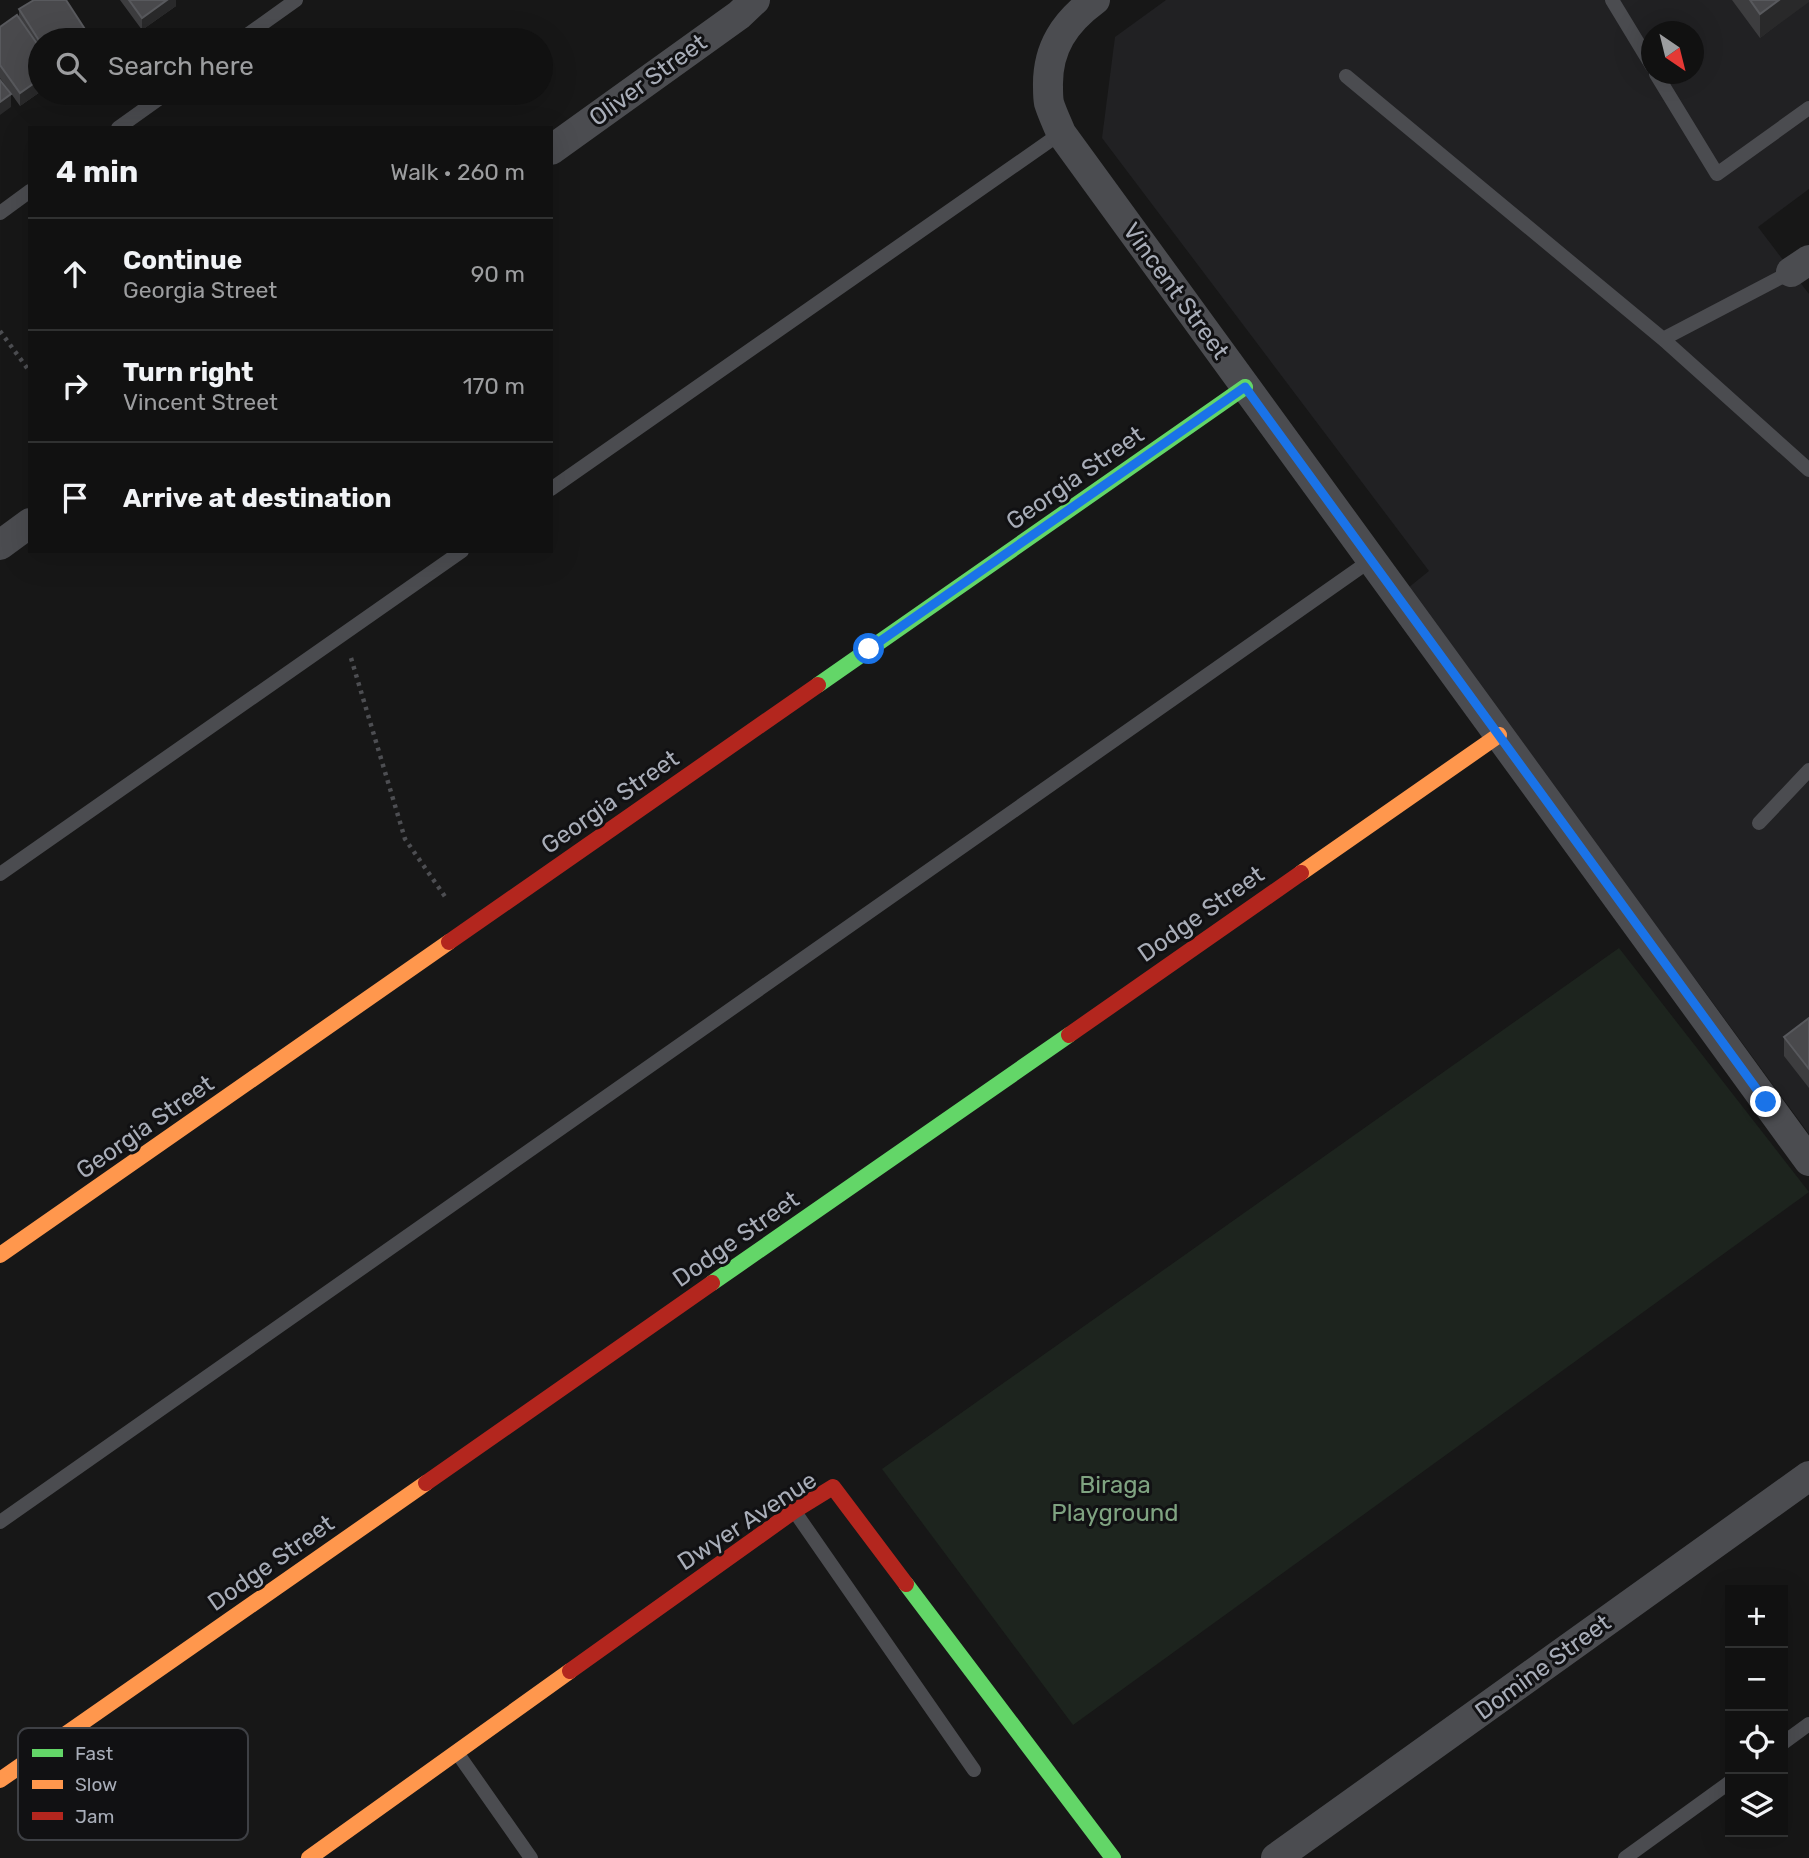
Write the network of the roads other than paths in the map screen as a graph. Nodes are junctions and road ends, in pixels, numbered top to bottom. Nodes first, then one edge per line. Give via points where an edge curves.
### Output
1 (296, 0) edge
2 (1095, 0) edge
3 (1612, 0) edge
4 (749, 5) edge
5 (257, 28) edge
6 (1641, 49) edge
7 (1346, 76) dead end
8 (1662, 84) edge
9 (150, 105) edge
10 (1809, 108) edge
11 (121, 126) edge
12 (1061, 133) junction
13 (553, 149) edge
14 (28, 192) edge
15 (0, 213) edge
16 (1800, 266) edge
17 (1663, 339) junction
18 (1245, 387) junction
19 (1809, 470) edge
20 (553, 488) edge
21 (28, 524) edge
22 (0, 545) edge
23 (459, 553) edge
24 (1371, 560) junction
25 (1499, 735) junction
26 (1809, 770) edge
27 (1759, 823) dead end
28 (0, 874) edge
29 (1809, 1161) edge
30 (0, 1255) edge
31 (1809, 1476) edge
32 (794, 1511) junction
33 (0, 1522) edge
34 (1809, 1724) edge
35 (75, 1728) edge
36 (1788, 1739) edge
37 (457, 1752) junction
38 (18, 1767) edge
39 (974, 1770) dead end
40 (0, 1780) edge
41 (1725, 1786) edge
42 (309, 1858) edge
43 (531, 1858) edge
44 (1113, 1858) edge
45 (1276, 1858) edge
46 (1625, 1858) edge

1 - 5 lane
2 - 12 street, Vincent Street via 1068,24 1048,69 1049,101
3 - 6 lane
4 - 13 street, Oliver Street
7 - 17 lane
8 - 10 lane via 1717,174
9 - 11 lane
12 - 18 street, Vincent Street
12 - 20 lane
14 - 15 lane
16 - 17 lane
17 - 19 lane
18 - 24 street, Vincent Street
18 - 30 street, Georgia Street
21 - 22 street
23 - 28 lane
24 - 25 street, Vincent Street
24 - 33 lane
25 - 29 street, Vincent Street
25 - 35 street, Dodge Street
26 - 27 lane
31 - 45 street, Domine Street
32 - 37 street, Dwyer Avenue
32 - 39 lane
32 - 44 street, Dwyer Avenue via 833,1487
34 - 36 lane
37 - 42 street, Dwyer Avenue
37 - 43 lane
38 - 40 street, Dodge Street
41 - 46 lane

